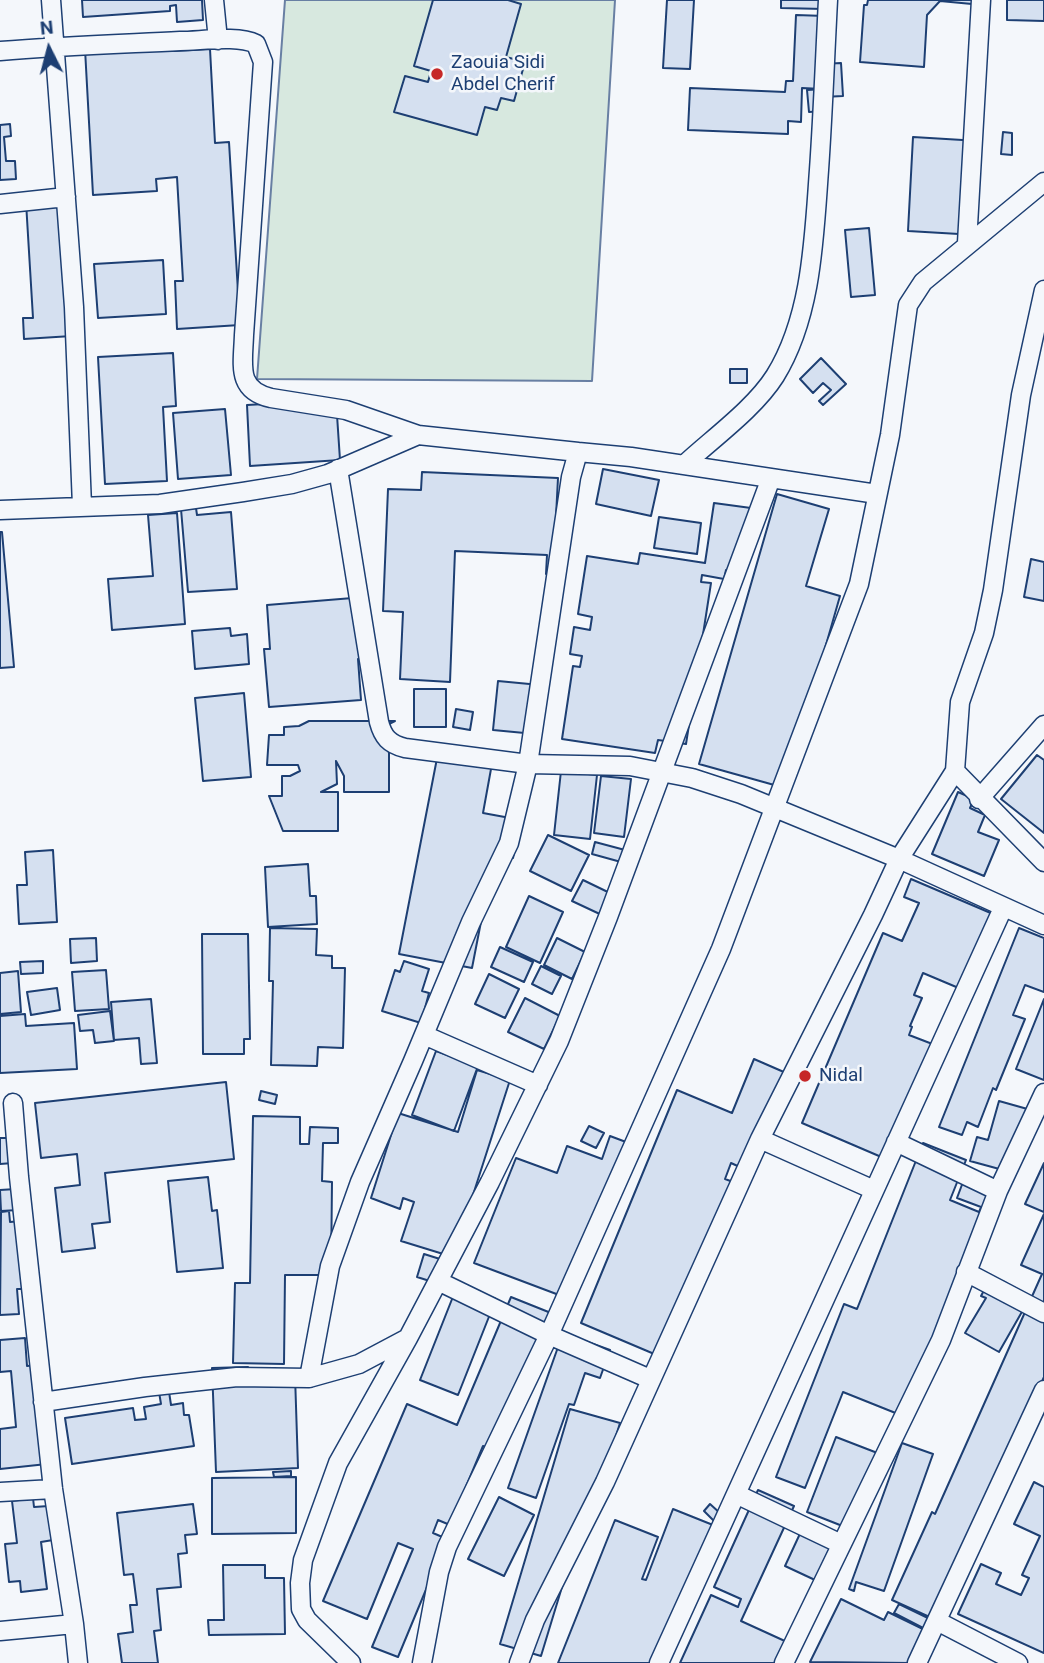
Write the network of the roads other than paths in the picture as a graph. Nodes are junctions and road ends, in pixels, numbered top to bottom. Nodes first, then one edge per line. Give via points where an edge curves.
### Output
1 (51, 0) edge
2 (214, 0) edge
3 (828, 0) edge
4 (981, 0) edge
5 (218, 40) junction
6 (53, 46) junction
7 (0, 51) edge
8 (1044, 182) edge
9 (66, 197) junction
10 (0, 204) edge
11 (967, 243) junction
12 (1044, 290) edge
13 (418, 435) junction
14 (578, 452) junction
15 (684, 465) junction
16 (338, 469) junction
17 (771, 478) junction
18 (877, 494) junction
19 (82, 506) junction
20 (0, 510) edge
21 (1044, 724) edge
22 (528, 764) junction
23 (955, 771) junction
24 (660, 772) junction
25 (979, 799) junction
26 (775, 809) junction
27 (898, 859) junction
28 (1044, 862) edge
29 (1003, 908) junction
30 (1044, 925) edge
31 (424, 1035) junction
32 (538, 1085) junction
33 (1044, 1093) edge
34 (13, 1103) dead end
35 (760, 1139) junction
36 (896, 1142) junction
37 (0, 1177) edge
38 (19, 1177) junction
39 (874, 1190) junction
40 (998, 1191) junction
41 (966, 1272) junction
42 (438, 1281) junction
43 (1044, 1313) edge
44 (549, 1335) junction
45 (408, 1338) junction
46 (309, 1378) junction
47 (650, 1379) junction
48 (1044, 1390) edge
49 (43, 1402) junction
50 (53, 1489) junction
51 (0, 1492) edge
52 (736, 1494) junction
53 (841, 1544) junction
54 (937, 1621) junction
55 (75, 1624) junction
56 (0, 1632) edge
57 (78, 1663) edge
58 (351, 1663) edge
59 (422, 1663) edge
60 (519, 1663) edge
61 (659, 1663) edge
62 (784, 1663) edge
63 (917, 1663) edge
64 (1018, 1663) edge

1 - 6 street
2 - 5 street
3 - 15 street via 812,252 794,337 760,396
4 - 11 street
5 - 6 street
5 - 13 street via 252,41 263,62 244,335 245,382 259,395 346,410
6 - 7 street
6 - 9 street
8 - 11 street
9 - 10 street
9 - 19 street
11 - 18 street via 923,282 908,305
12 - 23 street via 1021,395 993,590 984,633 960,702
13 - 14 street
13 - 16 street
14 - 15 street
14 - 22 street
15 - 17 street
16 - 19 street via 292,484 194,500
16 - 22 street via 372,683 386,738 405,748
17 - 18 street
17 - 24 street
18 - 26 street via 859,584
19 - 20 street
21 - 25 street
22 - 24 street via 630,766
22 - 31 street via 509,843
23 - 25 street
23 - 27 street
24 - 26 street via 692,778
24 - 32 street via 608,917
25 - 28 street
26 - 27 street
26 - 44 street via 721,949
27 - 29 street
27 - 35 street
29 - 30 street
29 - 36 street
31 - 32 street
31 - 46 street via 360,1182 330,1266
32 - 42 street
33 - 40 street
34 - 38 street
35 - 39 street
35 - 47 street
36 - 39 street
36 - 40 street
37 - 38 street
38 - 49 street
39 - 52 street
40 - 41 street
41 - 43 street
41 - 53 street via 941,1340
42 - 44 street
42 - 45 street
44 - 47 street
44 - 59 street via 447,1547
45 - 46 street via 359,1364
45 - 58 street via 338,1463 303,1560 301,1609
46 - 49 street via 237,1377
47 - 60 street
48 - 54 street
49 - 50 street
50 - 51 street
50 - 55 street
52 - 53 street
52 - 61 street
53 - 62 street
54 - 63 street
54 - 64 street
55 - 56 street
55 - 57 street

